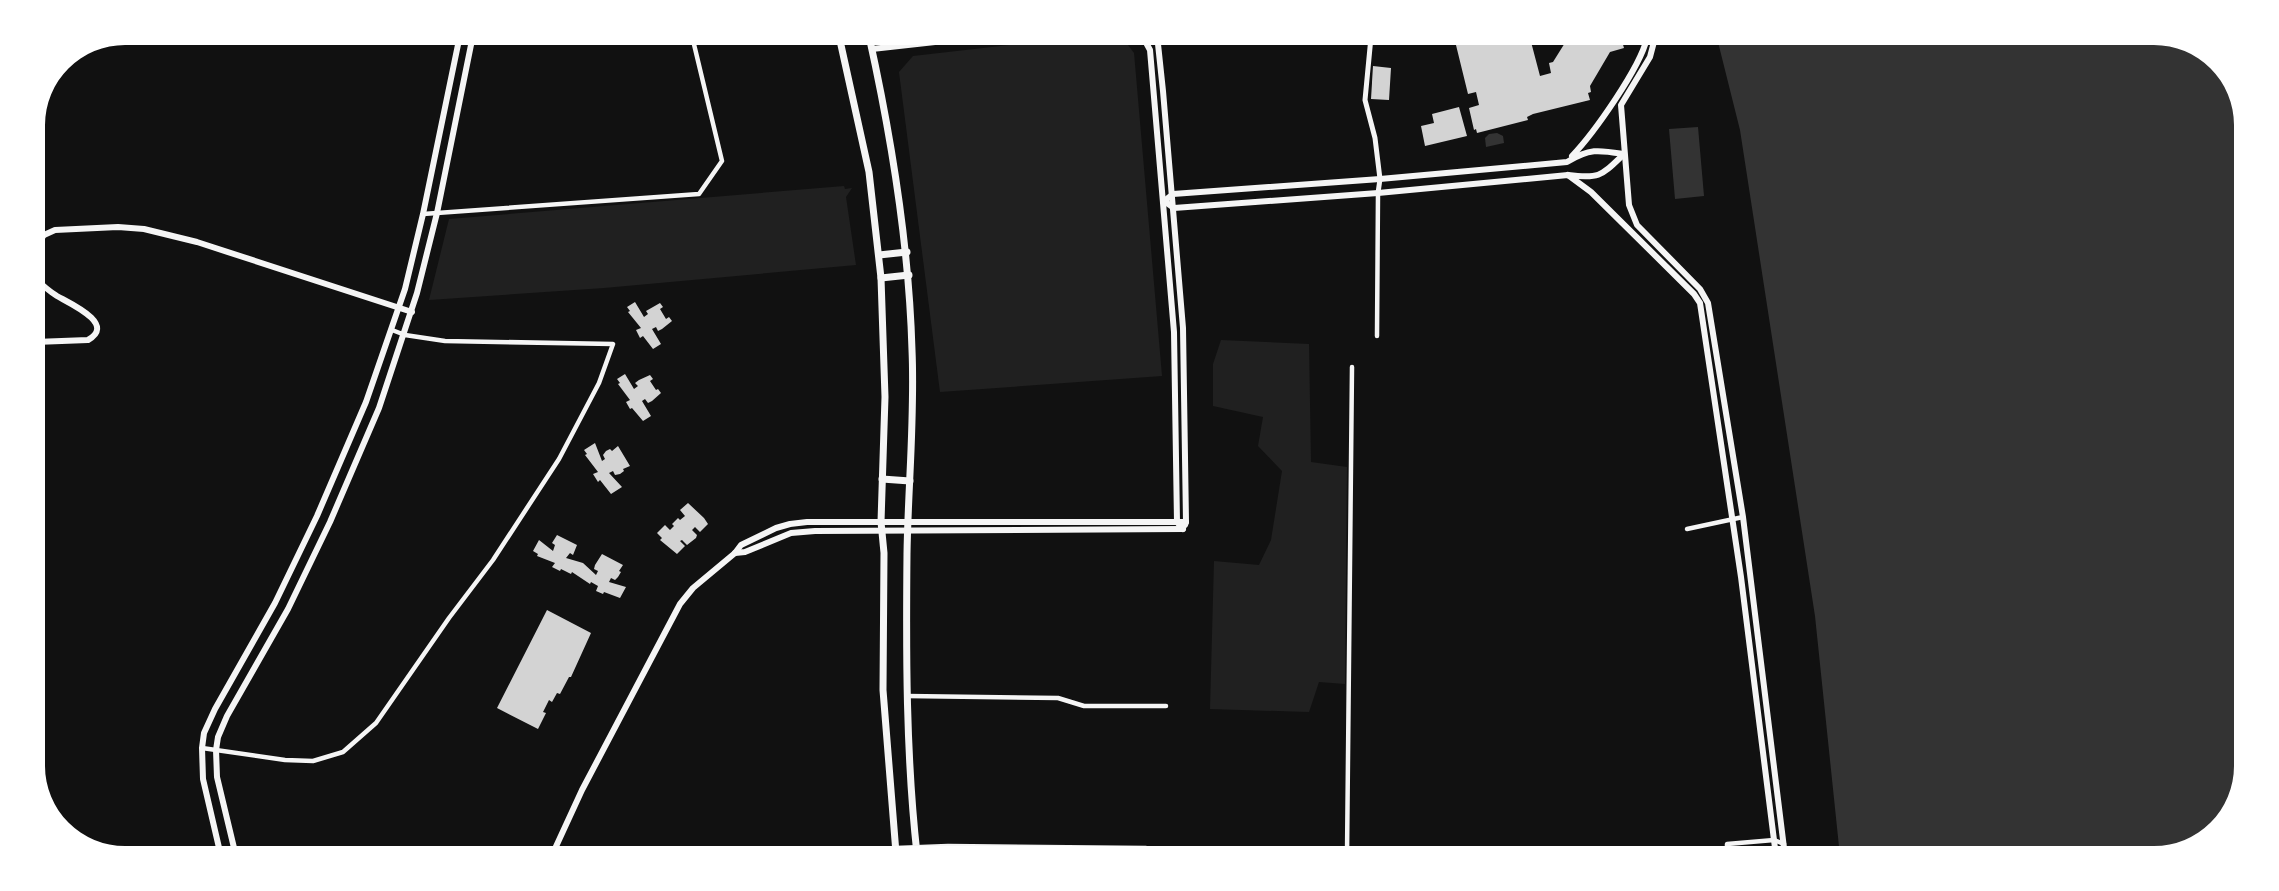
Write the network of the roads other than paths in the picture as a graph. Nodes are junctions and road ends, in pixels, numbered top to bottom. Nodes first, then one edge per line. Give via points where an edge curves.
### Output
1 (458, 45) edge
2 (471, 45) edge
3 (694, 45) edge
4 (841, 45) edge
5 (871, 45) edge
6 (908, 45) edge
7 (1147, 45) edge
8 (1158, 45) edge
9 (1370, 45) edge
10 (1645, 45) edge
11 (1653, 45) edge
12 (872, 49) junction
13 (1624, 154) junction
14 (1567, 162) junction
15 (1568, 176) junction
16 (1380, 179) junction
17 (1378, 193) junction
18 (1173, 194) junction
19 (1164, 201) junction
20 (1174, 208) junction
21 (437, 213) junction
22 (423, 214) junction
23 (45, 235) edge
24 (907, 252) junction
25 (879, 255) junction
26 (909, 275) junction
27 (881, 278) junction
28 (45, 287) edge
29 (400, 308) junction
30 (412, 312) junction
31 (392, 330) junction
32 (405, 334) junction
33 (1377, 336) dead end
34 (45, 342) edge
35 (1352, 367) dead end
36 (882, 479) junction
37 (910, 481) junction
38 (1743, 517) junction
39 (1733, 519) junction
40 (881, 522) junction
41 (909, 522) junction
42 (1177, 522) junction
43 (1186, 522) junction
44 (1183, 529) junction
45 (1687, 529) dead end
46 (882, 531) junction
47 (908, 531) junction
48 (735, 553) junction
49 (907, 696) junction
50 (1166, 706) dead end
51 (202, 748) junction
52 (216, 750) junction
53 (1774, 840) junction
54 (1784, 844) joint
55 (219, 846) edge
56 (234, 846) edge
57 (556, 846) edge
58 (896, 846) edge
59 (917, 846) edge
60 (1347, 846) edge
61 (1727, 846) edge
62 (1775, 846) edge

1 - 22 main road
2 - 21 main road
3 - 21 street via 722,160 699,194
4 - 25 main road via 870,172
5 - 12 main road
6 - 12 main road
7 - 19 main road
8 - 18 main road
9 - 16 street via 1365,100
10 - 14 main road via 1617,96
11 - 13 main road via 1622,105
12 - 24 main road via 896,167
13 - 14 main road via 1593,150
13 - 15 main road via 1596,177
13 - 38 main road via 1634,220 1707,299
14 - 15 main road
14 - 16 main road
15 - 17 main road
15 - 39 main road via 1591,192 1700,303
16 - 17 street
16 - 18 main road
17 - 20 main road
17 - 33 street
18 - 19 main road
18 - 20 main road
19 - 20 main road
19 - 42 main road via 1176,375
20 - 43 main road via 1184,339
21 - 22 street
21 - 30 main road
22 - 29 main road
23 - 29 main road via 55,230 144,229
24 - 25 main road
24 - 26 main road
25 - 27 main road
26 - 27 main road
26 - 37 main road
27 - 36 main road via 885,386
28 - 34 main road via 86,312 97,330 88,340
29 - 30 main road
29 - 31 main road
30 - 32 main road
31 - 32 street
31 - 51 main road via 329,488 275,603 208,722
32 - 52 main road via 375,419 330,522 288,609 224,722
32 - 52 street via 445,341 614,344 599,383 554,468 376,723 352,746 323,760 302,762
35 - 60 street
36 - 37 main road
36 - 40 main road
37 - 41 main road
38 - 39 street
38 - 54 main road
39 - 45 street
39 - 53 main road
40 - 41 main road
40 - 46 main road
40 - 48 main road via 790,524 741,544
41 - 42 main road
41 - 47 main road
42 - 43 main road
42 - 44 main road
43 - 44 main road
44 - 47 main road
46 - 47 main road
46 - 48 main road via 791,533
46 - 58 main road via 883,690
47 - 49 main road
48 - 57 main road via 680,604
49 - 50 street via 1058,698 1084,706
49 - 59 main road
51 - 52 street
51 - 55 main road via 203,779
52 - 56 main road via 217,777
53 - 54 street
53 - 61 street
53 - 62 main road

